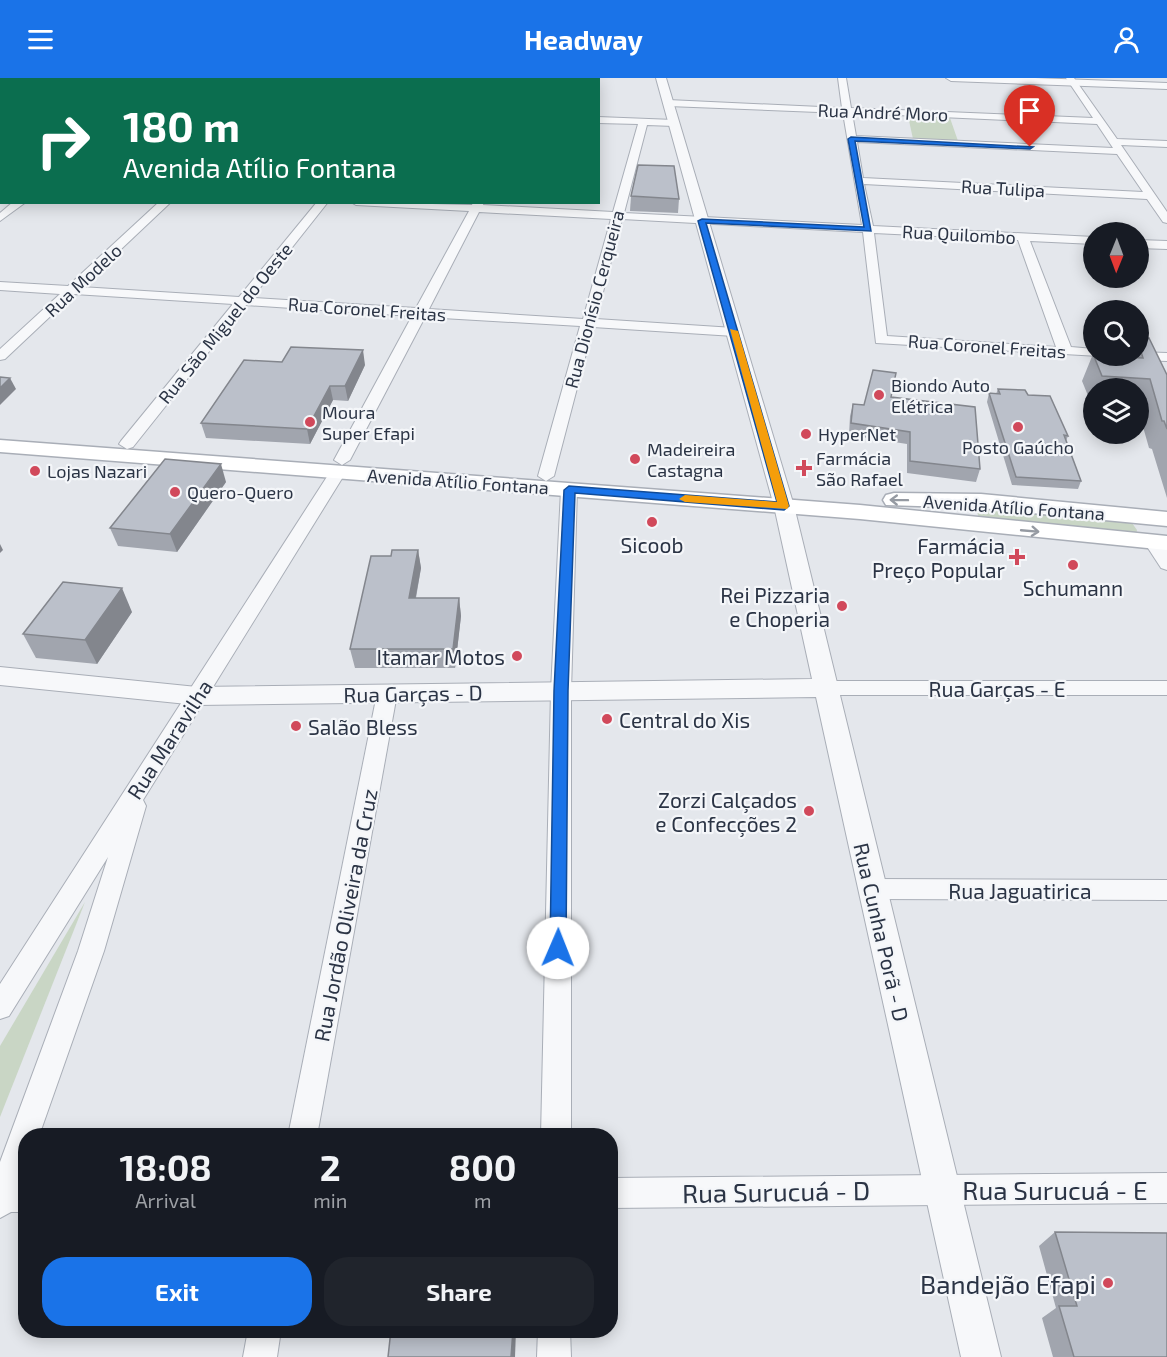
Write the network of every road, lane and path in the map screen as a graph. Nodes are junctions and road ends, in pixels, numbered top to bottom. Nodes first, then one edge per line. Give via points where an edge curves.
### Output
1 (661, 78) edge
2 (842, 78) edge
3 (951, 78) edge
4 (958, 78) edge
5 (1071, 80) edge
6 (1167, 86) edge
7 (668, 103) junction
8 (847, 110) junction
9 (600, 120) edge
10 (1098, 121) junction
11 (643, 122) junction
12 (674, 123) junction
13 (851, 139) junction
14 (1167, 144) edge
15 (1116, 147) junction
16 (858, 181) junction
17 (1148, 195) junction
18 (19, 204) edge
19 (164, 204) edge
20 (321, 204) edge
21 (416, 204) edge
22 (477, 206) edge
23 (617, 216) junction
24 (0, 219) edge
25 (1167, 220) edge
26 (702, 221) junction
27 (868, 229) junction
28 (1023, 238) junction
29 (1083, 241) edge
30 (1149, 244) edge
31 (1167, 245) edge
32 (0, 286) edge
33 (72, 290) junction
34 (243, 301) junction
35 (420, 312) junction
36 (588, 323) junction
37 (734, 332) junction
38 (1065, 351) junction
39 (1083, 352) edge
40 (0, 356) edge
41 (1149, 356) edge
42 (1167, 357) edge
43 (0, 434) edge
44 (127, 444) junction
45 (0, 446) edge
46 (340, 466) junction
47 (546, 476) junction
48 (569, 490) junction
49 (782, 500) junction
50 (981, 501) junction
51 (1156, 517) edge
52 (982, 526) junction
53 (1160, 543) edge
54 (1167, 564) edge
55 (0, 676) edge
56 (826, 688) junction
57 (1167, 688) edge
58 (561, 691) junction
59 (387, 694) junction
60 (197, 696) junction
61 (143, 778) junction
62 (872, 889) junction
63 (1167, 890) edge
64 (0, 1007) edge
65 (31, 1128) edge
66 (304, 1128) edge
67 (556, 1128) edge
68 (18, 1167) edge
69 (1167, 1188) edge
70 (942, 1190) junction
71 (618, 1193) edge
72 (7, 1199) edge
73 (264, 1338) edge
74 (554, 1338) edge
75 (260, 1357) edge
76 (554, 1357) edge
77 (981, 1357) edge

1 - 7 street, Rua Cunha Porã - D
2 - 8 street
3 - 4 street
4 - 5 street
5 - 6 street
5 - 10 street
7 - 8 street, Rua André Moro
7 - 12 street, Rua Cunha Porã - D
8 - 10 street, Rua André Moro
8 - 13 street
9 - 11 street
10 - 15 street
11 - 12 street
11 - 23 street, Rua Dionísio Cerqueira
12 - 26 street, Rua Cunha Porã - D
13 - 15 street
13 - 16 street
14 - 15 street
15 - 17 street
16 - 17 street, Rua Tulipa
16 - 27 street
17 - 25 street
18 - 24 street
19 - 33 street, Rua Modelo
20 - 34 street, Rua São Miguel do Oeste
21 - 22 street, Rua Quilombo
22 - 23 street, Rua Quilombo
22 - 35 street, Rua Maravilha
23 - 26 street, Rua Quilombo
23 - 36 street, Rua Dionísio Cerqueira
26 - 27 street, Rua Quilombo
26 - 37 street, Rua Cunha Porã - D
27 - 28 street, Rua Quilombo
27 - 38 street, Rua Coronel Freitas via 881,340
28 - 29 street, Rua Quilombo
28 - 38 street
30 - 31 street
32 - 33 street, Rua Coronel Freitas
33 - 34 street, Rua Coronel Freitas
33 - 40 street, Rua Modelo
34 - 35 street, Rua Coronel Freitas
34 - 44 street, Rua São Miguel do Oeste
35 - 36 street, Rua Coronel Freitas
35 - 46 street, Rua Maravilha
36 - 37 street, Rua Coronel Freitas
36 - 47 street, Rua Dionísio Cerqueira
37 - 49 street, Rua Cunha Porã - D
38 - 39 street, Rua Coronel Freitas
41 - 42 street
43 - 44 main road, Avenida Atílio Fontana
44 - 46 main road, Avenida Atílio Fontana
45 - 46 main road, Avenida Atílio Fontana
46 - 47 main road, Avenida Atílio Fontana
46 - 48 main road, Avenida Atílio Fontana
46 - 60 street, Rua Maravilha
47 - 49 main road, Avenida Atílio Fontana
48 - 49 main road, Avenida Atílio Fontana
48 - 58 street
50 -> 49 main road, Avenida Atílio Fontana
49 - 52 main road, Avenida Atílio Fontana
49 - 56 street, Rua Cunha Porã - D
50 - 51 main road, Avenida Atílio Fontana
50 - 52 main road via 971,512
51 - 53 main road
52 -> 53 main road, Avenida Atílio Fontana
53 - 54 street
55 - 60 street, Rua Garças - D
56 - 57 street, Rua Garças - E
56 - 58 street, Rua Garças - D
56 - 62 street, Rua Cunha Porã - D
58 - 59 street, Rua Garças - D
58 - 67 street
59 - 60 street, Rua Garças - D
59 - 66 street, Rua Jordão Oliveira da Cruz
60 - 61 street, Rua Maravilha
61 - 64 street, Rua Maravilha
61 - 65 street via 91,951
62 - 63 street, Rua Jaguatirica
62 - 70 street, Rua Cunha Porã - D
68 - 72 street
69 - 70 street, Rua Surucuá - E
70 - 71 street, Rua Surucuá - D
70 - 77 street, Rua Cunha Porã - D
73 - 75 street
74 - 76 street

